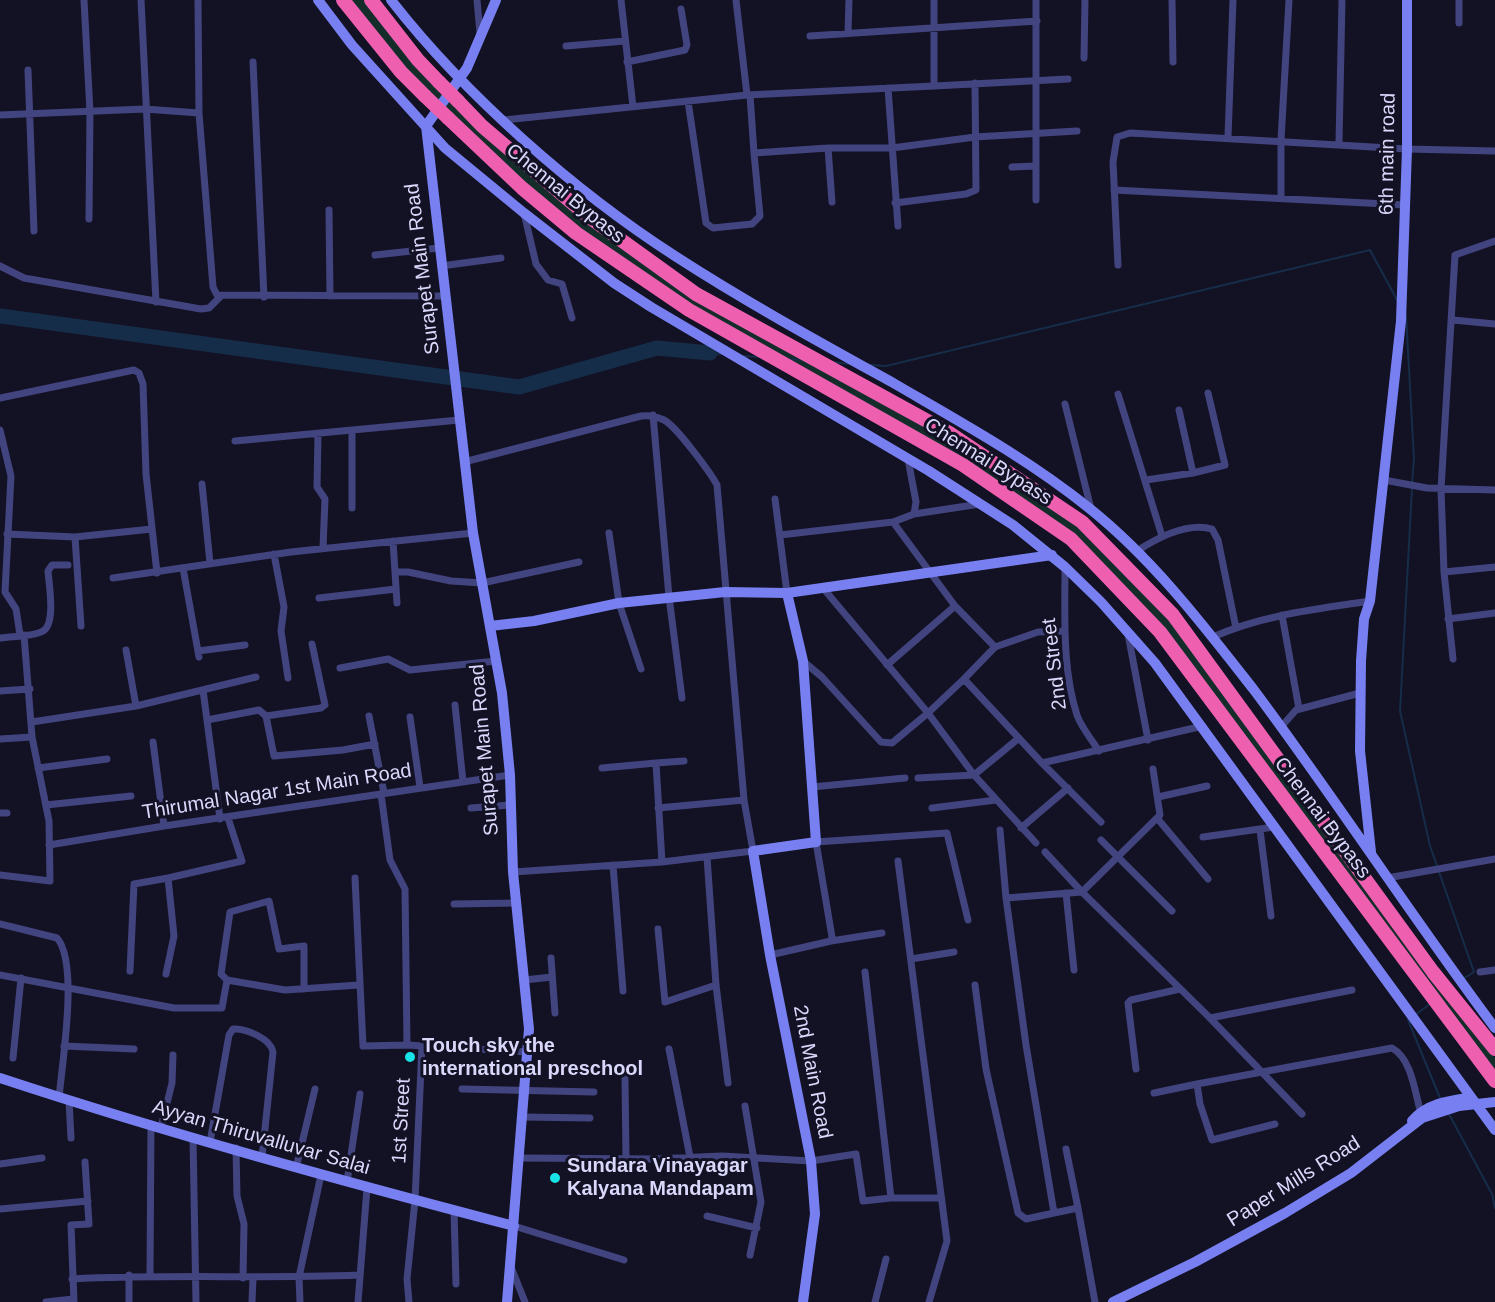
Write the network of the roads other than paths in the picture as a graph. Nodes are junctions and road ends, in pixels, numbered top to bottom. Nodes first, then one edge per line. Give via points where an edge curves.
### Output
1 (84, 0) edge
2 (141, 0) edge
3 (198, 0) edge
4 (318, 0) edge
5 (343, 0) edge
6 (371, 0) edge
7 (391, 0) edge
8 (477, 0) edge
9 (496, 0) edge
10 (621, 0) edge
11 (736, 0) edge
12 (849, 0) edge
13 (934, 0) edge
14 (1036, 0) edge
15 (1085, 0) edge
16 (1172, 0) edge
17 (1233, 0) edge
18 (1289, 0) edge
19 (1342, 0) edge
20 (1407, 0) edge
21 (1459, 0) edge
22 (681, 9) dead end
23 (1037, 21) junction
24 (1459, 23) dead end
25 (935, 29) junction
26 (848, 33) junction
27 (810, 36) dead end
28 (481, 38) junction
29 (625, 41) junction
30 (566, 46) dead end
31 (1084, 58) dead end
32 (253, 62) dead end
33 (627, 62) junction
34 (1173, 62) dead end
35 (28, 70) dead end
36 (1068, 79) dead end
37 (1034, 80) junction
38 (456, 82) junction
39 (975, 83) junction
40 (934, 86) junction
41 (888, 88) junction
42 (748, 95) junction
43 (688, 101) junction
44 (633, 107) junction
45 (145, 109) junction
46 (90, 112) junction
47 (199, 113) junction
48 (30, 114) junction
49 (0, 115) edge
50 (504, 120) junction
51 (427, 125) junction
52 (1077, 131) dead end
53 (1036, 134) junction
54 (975, 137) junction
55 (1228, 137) junction
56 (1281, 140) junction
57 (1339, 143) junction
58 (828, 148) junction
59 (892, 148) junction
60 (1407, 149) junction
61 (1495, 151) edge
62 (754, 153) junction
63 (1036, 166) junction
64 (1012, 167) dead end
65 (1114, 190) junction
66 (1281, 198) junction
67 (1036, 200) dead end
68 (832, 202) dead end
69 (895, 203) junction
70 (1405, 205) junction
71 (329, 210) dead end
72 (524, 213) junction
73 (89, 219) dead end
74 (898, 226) dead end
75 (34, 231) dead end
76 (1495, 241) edge
77 (439, 248) junction
78 (375, 255) dead end
79 (501, 258) dead end
80 (1118, 265) dead end
81 (0, 266) edge
82 (441, 266) junction
83 (330, 296) junction
84 (445, 296) junction
85 (220, 297) junction
86 (264, 297) junction
87 (156, 302) junction
88 (572, 318) dead end
89 (1453, 320) junction
90 (1495, 324) edge
91 (1208, 393) dead end
92 (1118, 394) dead end
93 (0, 398) edge
94 (1065, 404) dead end
95 (1179, 410) dead end
96 (653, 415) junction
97 (459, 420) junction
98 (0, 430) edge
99 (352, 431) junction
100 (318, 435) junction
101 (235, 441) dead end
102 (908, 459) junction
103 (464, 462) junction
104 (1193, 473) junction
105 (1146, 480) junction
106 (1384, 480) junction
107 (202, 484) dead end
108 (1441, 489) junction
109 (1495, 490) edge
110 (775, 499) dead end
111 (980, 504) junction
112 (352, 508) dead end
113 (1091, 509) junction
114 (914, 514) junction
115 (3, 516) edge
116 (893, 522) junction
117 (153, 529) junction
118 (473, 532) junction
119 (609, 533) dead end
120 (7, 534) junction
121 (780, 535) junction
122 (1161, 536) junction
123 (75, 537) junction
124 (393, 541) junction
125 (323, 548) junction
126 (1137, 551) junction
127 (274, 554) junction
128 (1052, 555) junction
129 (579, 562) dead end
130 (210, 563) junction
131 (68, 565) dead end
132 (1065, 567) junction
133 (1495, 567) edge
134 (183, 568) junction
135 (395, 572) junction
136 (1444, 572) junction
137 (157, 573) junction
138 (931, 573) junction
139 (113, 578) dead end
140 (482, 583) junction
141 (823, 588) junction
142 (396, 589) junction
143 (725, 592) junction
144 (787, 593) junction
145 (669, 597) junction
146 (320, 598) dead end
147 (1370, 601) junction
148 (397, 603) dead end
149 (619, 603) junction
150 (955, 606) junction
151 (1282, 615) junction
152 (1495, 615) edge
153 (1448, 619) junction
154 (81, 626) dead end
155 (490, 626) junction
156 (1236, 628) junction
157 (1065, 631) junction
158 (1127, 631) junction
159 (22, 635) junction
160 (1213, 637) junction
161 (0, 638) edge
162 (312, 644) dead end
163 (244, 645) dead end
164 (995, 647) junction
165 (126, 650) dead end
166 (1453, 659) dead end
167 (496, 661) junction
168 (804, 661) junction
169 (888, 665) junction
170 (340, 668) dead end
171 (641, 669) dead end
172 (256, 677) dead end
173 (288, 678) dead end
174 (964, 679) junction
175 (30, 689) junction
176 (203, 690) junction
177 (0, 691) edge
178 (1360, 693) junction
179 (682, 698) dead end
180 (455, 705) dead end
181 (136, 706) junction
182 (1299, 709) junction
183 (928, 713) junction
184 (266, 716) junction
185 (369, 716) dead end
186 (410, 717) dead end
187 (207, 720) junction
188 (32, 722) junction
189 (1203, 726) junction
190 (1281, 727) junction
191 (32, 737) junction
192 (1019, 738) junction
193 (0, 739) edge
194 (1148, 740) junction
195 (153, 742) dead end
196 (375, 744) junction
197 (1099, 751) junction
198 (107, 759) dead end
199 (684, 761) dead end
200 (656, 763) junction
201 (1042, 763) junction
202 (38, 768) junction
203 (602, 768) dead end
204 (1153, 769) dead end
205 (510, 775) junction
206 (974, 775) junction
207 (905, 778) dead end
208 (918, 778) dead end
209 (463, 782) junction
210 (1207, 786) dead end
211 (420, 787) junction
212 (812, 787) junction
213 (1068, 788) junction
214 (382, 794) junction
215 (131, 796) dead end
216 (1158, 797) junction
217 (996, 800) junction
218 (744, 801) junction
219 (46, 805) junction
220 (510, 805) junction
221 (471, 808) dead end
222 (658, 808) junction
223 (932, 808) dead end
224 (224, 818) junction
225 (1157, 818) junction
226 (1101, 822) dead end
227 (164, 826) junction
228 (1021, 828) junction
229 (1274, 828) junction
230 (1000, 830) dead end
231 (1260, 830) junction
232 (1203, 837) dead end
233 (1101, 840) dead end
234 (816, 842) junction
235 (1036, 843) dead end
236 (49, 845) junction
237 (753, 851) junction
238 (1045, 852) dead end
239 (1371, 852) junction
240 (1119, 856) junction
241 (707, 857) junction
242 (1495, 859) edge
243 (898, 861) dead end
244 (663, 862) junction
245 (613, 865) junction
246 (513, 872) junction
247 (0, 875) edge
248 (168, 878) junction
249 (355, 878) dead end
250 (1387, 878) junction
251 (1208, 879) dead end
252 (1082, 891) junction
253 (1066, 893) junction
254 (1006, 898) junction
255 (517, 903) junction
256 (454, 904) dead end
257 (1172, 911) dead end
258 (1270, 916) dead end
259 (968, 920) dead end
260 (0, 924) edge
261 (658, 929) dead end
262 (882, 933) dead end
263 (831, 941) junction
264 (954, 952) dead end
265 (770, 955) junction
266 (551, 958) dead end
267 (911, 959) junction
268 (1074, 970) dead end
269 (1495, 970) edge
270 (130, 971) dead end
271 (865, 972) dead end
272 (1480, 972) dead end
273 (166, 974) dead end
274 (0, 975) edge
275 (552, 977) junction
276 (21, 978) junction
277 (226, 980) junction
278 (524, 980) junction
279 (359, 985) junction
280 (716, 985) junction
281 (975, 985) dead end
282 (68, 986) junction
283 (304, 988) junction
284 (1180, 988) junction
285 (1352, 990) dead end
286 (623, 992) dead end
287 (555, 1013) dead end
288 (1210, 1018) junction
289 (1495, 1028) edge
290 (64, 1046) junction
291 (407, 1046) junction
292 (422, 1046) junction
293 (1495, 1048) edge
294 (134, 1049) dead end
295 (669, 1049) dead end
296 (528, 1052) junction
297 (173, 1055) dead end
298 (13, 1058) dead end
299 (1136, 1069) dead end
300 (1261, 1070) junction
301 (0, 1078) edge
302 (625, 1078) dead end
303 (1495, 1082) edge
304 (728, 1083) dead end
305 (1197, 1084) junction
306 (315, 1089) dead end
307 (462, 1089) dead end
308 (525, 1092) junction
309 (594, 1092) dead end
310 (1154, 1093) dead end
311 (360, 1094) dead end
312 (1495, 1095) edge
313 (1472, 1098) junction
314 (64, 1100) junction
315 (1495, 1102) edge
316 (745, 1106) dead end
317 (1425, 1113) junction
318 (1302, 1114) dead end
319 (523, 1117) junction
320 (590, 1118) dead end
321 (1275, 1124) dead end
322 (156, 1126) junction
323 (1495, 1130) edge
324 (71, 1138) dead end
325 (193, 1138) junction
326 (210, 1142) junction
327 (236, 1148) junction
328 (1066, 1149) dead end
329 (262, 1157) junction
330 (690, 1157) junction
331 (42, 1158) dead end
332 (519, 1158) junction
333 (752, 1158) junction
334 (626, 1159) junction
335 (811, 1161) junction
336 (85, 1162) dead end
337 (0, 1164) edge
338 (296, 1168) junction
339 (321, 1175) junction
340 (348, 1182) junction
341 (367, 1188) junction
342 (891, 1198) junction
343 (940, 1198) junction
344 (415, 1200) junction
345 (88, 1201) junction
346 (1078, 1208) junction
347 (0, 1209) edge
348 (454, 1210) junction
349 (1054, 1213) junction
350 (707, 1216) dead end
351 (514, 1226) junction
352 (757, 1228) junction
353 (750, 1256) dead end
354 (886, 1259) dead end
355 (624, 1260) dead end
356 (511, 1267) junction
357 (129, 1275) junction
358 (150, 1275) junction
359 (359, 1275) junction
360 (299, 1277) junction
361 (195, 1278) junction
362 (243, 1278) junction
363 (253, 1278) junction
364 (72, 1279) junction
365 (456, 1284) dead end
366 (74, 1301) edge
367 (46, 1302) edge
368 (129, 1302) edge
369 (196, 1302) edge
370 (252, 1302) edge
371 (300, 1302) edge
372 (358, 1302) edge
373 (409, 1302) edge
374 (507, 1302) edge
375 (525, 1302) edge
376 (803, 1302) edge
377 (875, 1302) edge
378 (929, 1302) edge
379 (1095, 1302) edge
380 (1113, 1302) edge

1 - 46 street
2 - 45 street
3 - 47 street
4 - 51 street via 352,45
5 - 303 highway, Chennai Bypass, bridge via 401,72 522,188 576,233 689,310 963,465 1071,539 1160,632
6 - 293 highway, Chennai Bypass, bridge via 418,60 482,126 585,214 696,294 951,434 1082,522 1173,615 1433,972
7 - 38 street
8 - 28 street
9 - 28 street
10 - 29 street
11 - 42 street
12 - 26 street
13 - 25 street
14 - 23 street
15 - 31 street
16 - 34 street
17 - 55 street
18 - 56 street
19 - 57 street
20 - 60 street, 6th main road
21 - 24 street
22 - 33 street via 685,50
23 - 25 street
23 - 37 street
25 - 26 street
25 - 40 street
26 - 27 street
28 - 38 street
29 - 30 street
29 - 33 street
32 - 86 street
33 - 44 street
35 - 48 street
36 - 37 street
37 - 39 street
37 - 53 street
38 - 50 street
38 - 51 street
39 - 40 street
39 - 54 street
40 - 41 street
41 - 42 street
41 - 59 street
42 - 43 street
42 - 62 street
43 - 44 street
43 - 62 street via 706,223 713,228 752,224 760,216
44 - 50 street
45 - 46 street
45 - 47 street
45 - 87 street
46 - 48 street
46 - 73 street
47 - 85 street via 213,287
48 - 49 street
48 - 75 street
50 - 113 street via 573,182 674,255 1010,449
51 - 72 street via 446,148
51 - 77 street, Surapet Main Road
52 - 53 street
53 - 54 street
53 - 63 street
54 - 59 street
54 - 69 street via 976,190
55 - 56 street
55 - 65 street via 1130,133 1117,137
56 - 57 street
56 - 66 street
57 - 60 street
58 - 59 street
58 - 62 street
58 - 68 street
59 - 69 street
60 - 61 street
60 - 70 street, 6th main road
63 - 64 street
63 - 67 street
65 - 66 street
65 - 80 street
66 - 70 street
69 - 74 street
70 - 106 street, 6th main road via 1402,308
71 - 83 street
72 - 88 street via 537,264 548,280 564,286
72 - 102 street via 614,283
76 - 89 street via 1455,255
77 - 78 street
77 - 82 street, Surapet Main Road
79 - 82 street
81 - 87 street via 24,278
82 - 84 street, Surapet Main Road
83 - 84 street
83 - 86 street
84 - 97 street, Surapet Main Road
85 - 86 street
85 - 87 street via 206,309
89 - 90 street
89 - 108 street
91 - 104 street via 1225,465
92 - 105 street
93 - 117 street via 78,380 139,372
94 - 113 street
95 - 104 street
96 - 103 street
96 - 143 street via 666,421 717,485
96 - 145 street
97 - 99 street
97 - 103 street, Surapet Main Road
98 - 115 street via 10,476
99 - 100 street
99 - 112 street
100 - 101 street
100 - 125 street via 317,487 325,500
102 - 111 street
102 - 114 street via 916,502
103 - 118 street, Surapet Main Road
104 - 105 street
105 - 122 street
106 - 108 street
106 - 147 street
107 - 130 street
108 - 109 street
108 - 136 street
110 - 121 street
111 - 114 street
111 - 128 street
113 - 126 street
114 - 116 street
115 - 120 street
116 - 121 street
116 - 138 street
117 - 123 street
117 - 137 street
118 - 124 street
118 - 140 street, Surapet Main Road
119 - 149 street
120 - 123 street
120 - 159 street via 5,592 16,609
121 - 144 street
122 - 126 street
122 - 156 street via 1206,528 1215,532
123 - 154 street
124 - 125 street
124 - 135 street
125 - 127 street
126 - 160 street
127 - 130 street
127 - 173 street via 284,607 281,631
128 - 132 street
128 - 138 street
129 - 140 street
130 - 134 street
131 - 159 street via 52,565 48,571 49,625 43,632
132 - 157 street, 2nd Street
132 - 158 street
133 - 136 street
134 - 137 street
134 - 163 street via 198,654
135 - 140 street
135 - 142 street
136 - 153 street
137 - 139 street
138 - 141 street
138 - 150 street
140 - 155 street, Surapet Main Road
141 - 144 street
141 - 169 street
142 - 146 street
142 - 148 street
143 - 144 street
143 - 145 street
143 - 218 street
144 - 168 street
145 - 149 street
145 - 179 street
147 - 151 street
147 - 178 street via 1364,619
149 - 155 street
149 - 171 street
150 - 164 street
150 - 169 street
151 - 156 street
151 - 182 street
152 - 153 street
153 - 166 street
155 - 167 street, Surapet Main Road
156 - 160 street
157 - 164 street via 1038,632
157 - 197 street, 2nd Street via 1078,717
158 - 189 street
158 - 194 street
159 - 161 street
159 - 175 street
160 - 190 street
162 - 184 street via 325,705
164 - 174 street
165 - 181 street
167 - 170 street via 410,670 388,659
167 - 205 street, Surapet Main Road
168 - 183 street via 881,742 892,743
168 - 212 street
169 - 183 street
172 - 176 street
174 - 183 street
174 - 192 street
175 - 177 street
175 - 188 street
176 - 181 street
176 - 187 street
178 - 182 street
178 - 239 street via 1360,751
180 - 209 street
181 - 188 street
182 - 190 street
183 - 206 street
184 - 187 street via 259,710
184 - 196 street via 274,756
185 - 196 street
186 - 211 street
187 - 224 street
188 - 191 street
189 - 194 street
189 - 229 street
190 - 239 street
191 - 193 street
191 - 202 street
192 - 201 street
192 - 206 street
194 - 197 street
195 - 227 street
196 - 214 street
197 - 201 street
198 - 202 street
199 - 200 street
200 - 203 street
200 - 222 street
201 - 213 street
202 - 219 street
204 - 216 street
205 - 209 street, Thirumal Nagar 1st Main Road
205 - 220 street, Surapet Main Road
206 - 208 street
206 - 217 street
207 - 212 street
209 - 211 street, Thirumal Nagar 1st Main Road
210 - 216 street
211 - 214 street, Thirumal Nagar 1st Main Road
212 - 234 street
213 - 226 street
213 - 228 street
214 - 224 street, Thirumal Nagar 1st Main Road
214 - 291 street via 390,860 405,889
215 - 219 street
216 - 225 street via 1161,813
217 - 223 street
217 - 228 street
218 - 222 street
218 - 237 street
219 - 236 street
220 - 221 street
220 - 246 street, Surapet Main Road
222 - 244 street
224 - 227 street, Thirumal Nagar 1st Main Road
224 - 248 street via 242,861
225 - 240 street
225 - 251 street
227 - 236 street, Thirumal Nagar 1st Main Road
228 - 235 street
229 - 231 street
229 - 313 street
230 - 254 street
231 - 232 street
231 - 258 street
233 - 240 street
234 - 237 street
234 - 259 street via 947,833
234 - 263 street
236 - 247 street via 50,881
237 - 241 street
237 - 265 street, 2nd Main Road
238 - 252 street
239 - 250 street
240 - 252 street
240 - 257 street
241 - 244 street
241 - 280 street
242 - 250 street
243 - 267 street
244 - 245 street
245 - 246 street
245 - 286 street
246 - 255 street, Surapet Main Road
248 - 270 street via 134,884
248 - 273 street via 174,936
249 - 279 street
250 - 289 street
252 - 253 street
252 - 284 street
253 - 254 street
253 - 268 street
254 - 349 street
255 - 256 street
255 - 278 street, Surapet Main Road
260 - 282 street via 57,938 67,957
261 - 280 street via 665,1002
262 - 263 street
263 - 265 street
264 - 267 street
265 - 335 street, 2nd Main Road
266 - 275 street
267 - 343 street
269 - 272 street
271 - 342 street
274 - 276 street
275 - 278 street
275 - 287 street
276 - 282 street
276 - 298 street
277 - 282 street via 222,1008 174,1008
277 - 283 street via 285,990
277 - 283 street via 221,974 230,912 269,901 279,949 304,946
278 - 296 street, Surapet Main Road
279 - 283 street
279 - 291 street via 363,1047
280 - 304 street
281 - 349 street via 986,1069 1018,1213 1026,1219
282 - 290 street
284 - 288 street
284 - 299 street via 1128,1003
285 - 288 street
288 - 300 street
290 - 294 street
290 - 314 street
291 - 292 street
292 - 296 street
292 - 344 street, 1st Street
295 - 330 street
296 - 308 street, Surapet Main Road
297 - 322 street via 172,1083
300 - 305 street
300 - 317 street via 1392,1048 1403,1056
300 - 318 street
301 - 314 street, Ayyan Thiruvalluvar Salai
302 - 334 street
305 - 310 street
305 - 321 street via 1212,1140
306 - 338 street
307 - 308 street
308 - 309 street
308 - 319 street, Surapet Main Road
311 - 340 street
312 - 313 street
313 - 315 street
313 - 317 street
313 - 323 street
314 - 322 street, Ayyan Thiruvalluvar Salai
314 - 324 street
316 - 333 street
317 - 380 street, Paper Mills Road via 1351,1173 1285,1213
319 - 320 street
319 - 332 street, Surapet Main Road
322 - 325 street, Ayyan Thiruvalluvar Salai
322 - 358 street
325 - 326 street, Ayyan Thiruvalluvar Salai
325 - 361 street
326 - 327 street, Ayyan Thiruvalluvar Salai
326 - 329 street via 229,1035 240,1028 268,1042 273,1052
327 - 329 street, Ayyan Thiruvalluvar Salai
327 - 362 street via 237,1196 244,1224
328 - 346 street
329 - 338 street, Ayyan Thiruvalluvar Salai
330 - 333 street
330 - 334 street
331 - 337 street
332 - 334 street
332 - 351 street, Surapet Main Road
333 - 335 street
333 - 352 street via 761,1202
335 - 342 street via 856,1154 863,1201
335 - 376 street, 2nd Main Road via 815,1215
336 - 345 street
338 - 339 street, Ayyan Thiruvalluvar Salai
339 - 340 street, Ayyan Thiruvalluvar Salai
339 - 360 street
340 - 341 street, Ayyan Thiruvalluvar Salai
341 - 344 street, Ayyan Thiruvalluvar Salai
341 - 359 street
342 - 343 street
343 - 378 street via 947,1241
344 - 348 street, Ayyan Thiruvalluvar Salai
344 - 373 street, 1st Street via 407,1279
345 - 347 street
345 - 364 street via 89,1224 70,1225
346 - 349 street
346 - 379 street
348 - 351 street, Ayyan Thiruvalluvar Salai
348 - 365 street
350 - 352 street
351 - 355 street
351 - 356 street, Surapet Main Road
352 - 353 street
354 - 377 street
356 - 374 street, Surapet Main Road
356 - 375 street
357 - 358 street
357 - 364 street
357 - 368 street
358 - 361 street
359 - 360 street
359 - 372 street
360 - 363 street
360 - 371 street
361 - 362 street
361 - 369 street
362 - 363 street
363 - 370 street
364 - 366 street
366 - 367 street

